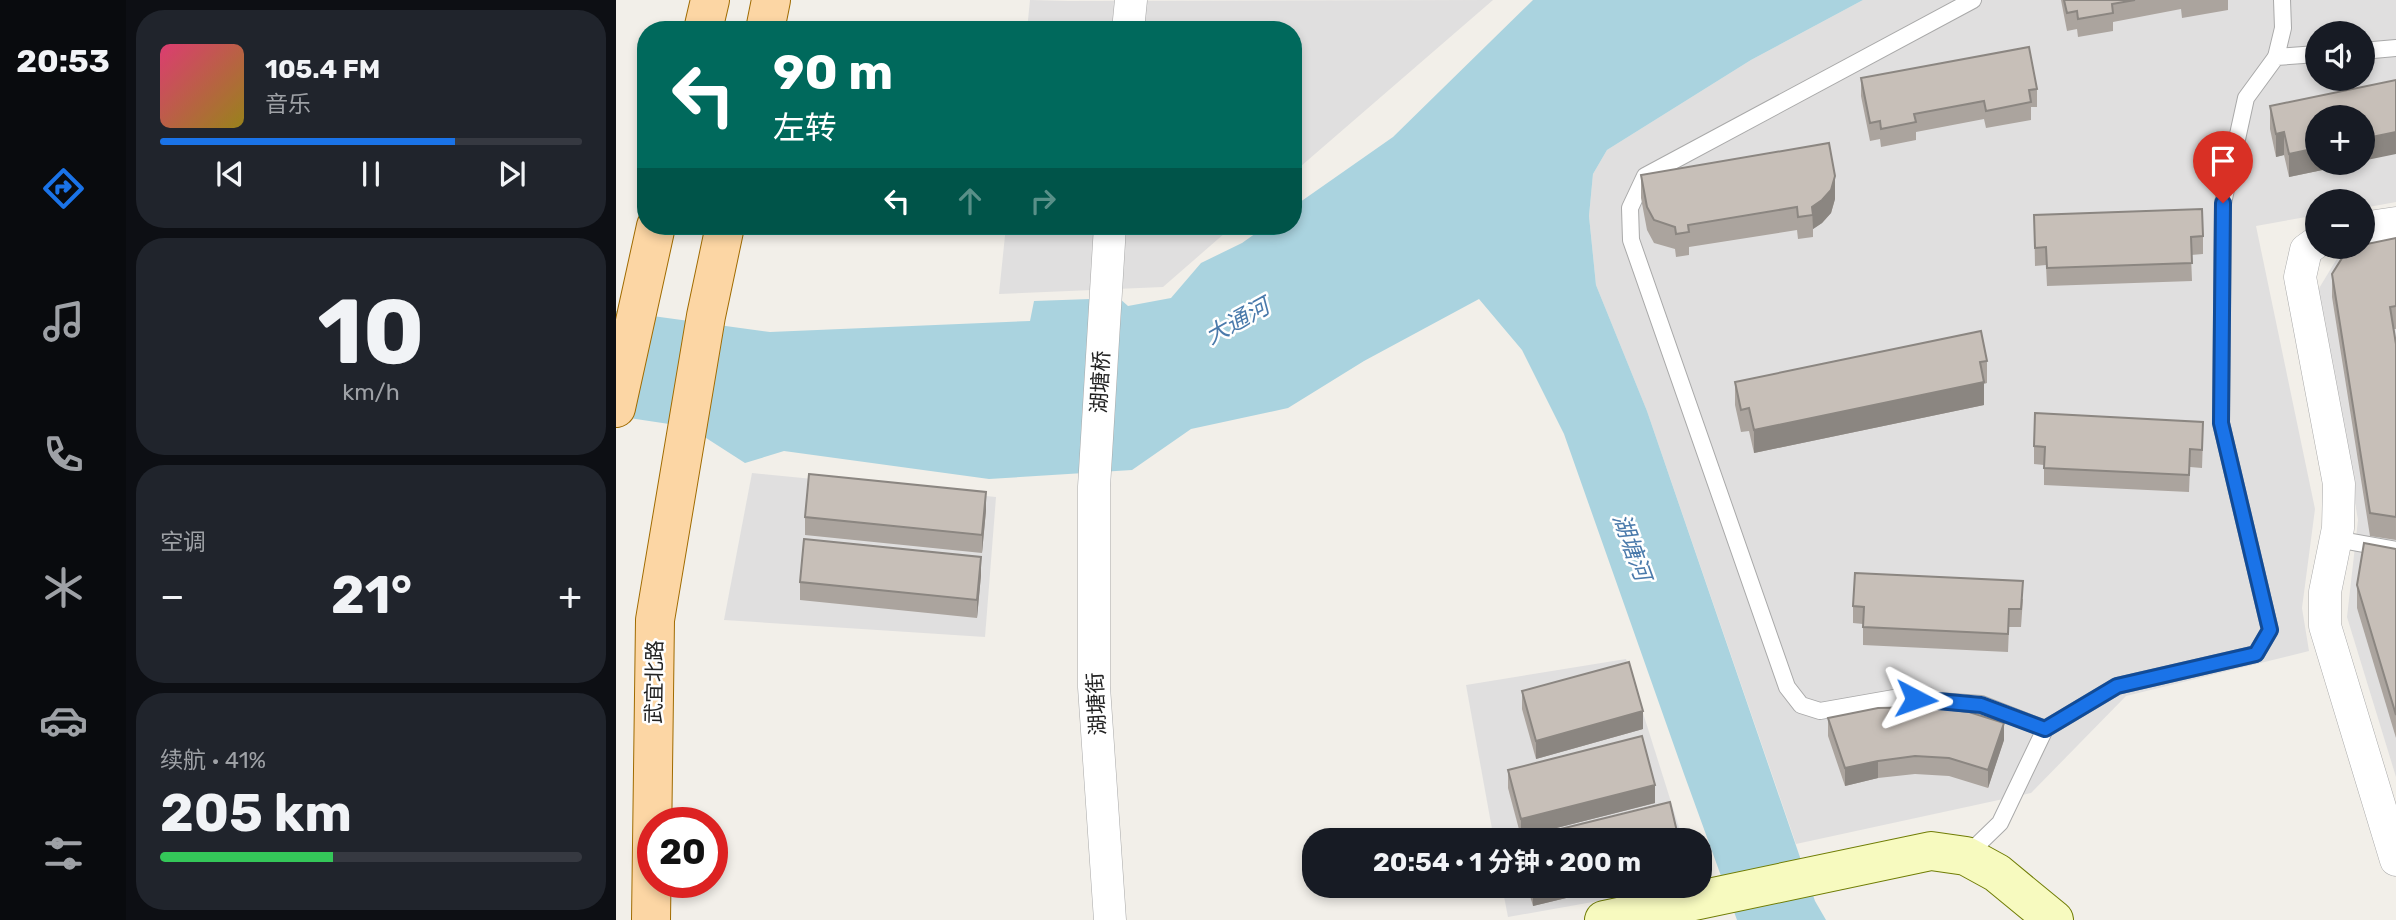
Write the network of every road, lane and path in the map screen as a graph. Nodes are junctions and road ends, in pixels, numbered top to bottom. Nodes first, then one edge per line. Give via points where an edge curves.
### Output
1 (710, 0) edge
2 (771, 0) edge
3 (1131, 0) edge
4 (1973, 0) edge
5 (2282, 0) edge
6 (705, 21) edge
7 (767, 21) edge
8 (1129, 21) edge
9 (2396, 48) edge
10 (2375, 50) edge
11 (2305, 55) edge
12 (2276, 57) junction
13 (2396, 223) edge
14 (2375, 226) edge
15 (654, 235) edge
16 (723, 235) edge
17 (1109, 235) edge
18 (2305, 254) edge
19 (616, 408) edge
20 (1094, 487) joint
21 (2336, 539) junction
22 (2396, 550) edge
23 (2045, 729) junction
24 (1966, 856) junction
25 (2396, 860) edge
26 (651, 920) edge
27 (1110, 920) edge
28 (1604, 920) edge
29 (2054, 920) edge

1 - 6 main road
2 - 7 main road
3 - 8 street
4 - 23 lane via 1645,176 1630,208 1630,240 1787,687 1801,705 1820,711 1894,698 1981,705
5 - 12 lane via 2283,28
9 - 10 lane
11 - 12 lane
12 - 23 lane via 2246,98 2223,203 2221,423 2270,630 2256,654 2117,686
13 - 14 street
15 - 19 main road
16 - 26 main road, 武宜北路 via 655,620
17 - 20 street, 湖塘桥
18 - 21 street via 2300,277 2339,484
20 - 27 street, 湖塘街 via 1094,687
21 - 22 lane
21 - 25 street via 2325,592 2325,626
23 - 24 lane via 2000,823
24 - 28 street via 1931,851
24 - 29 street via 1997,873

